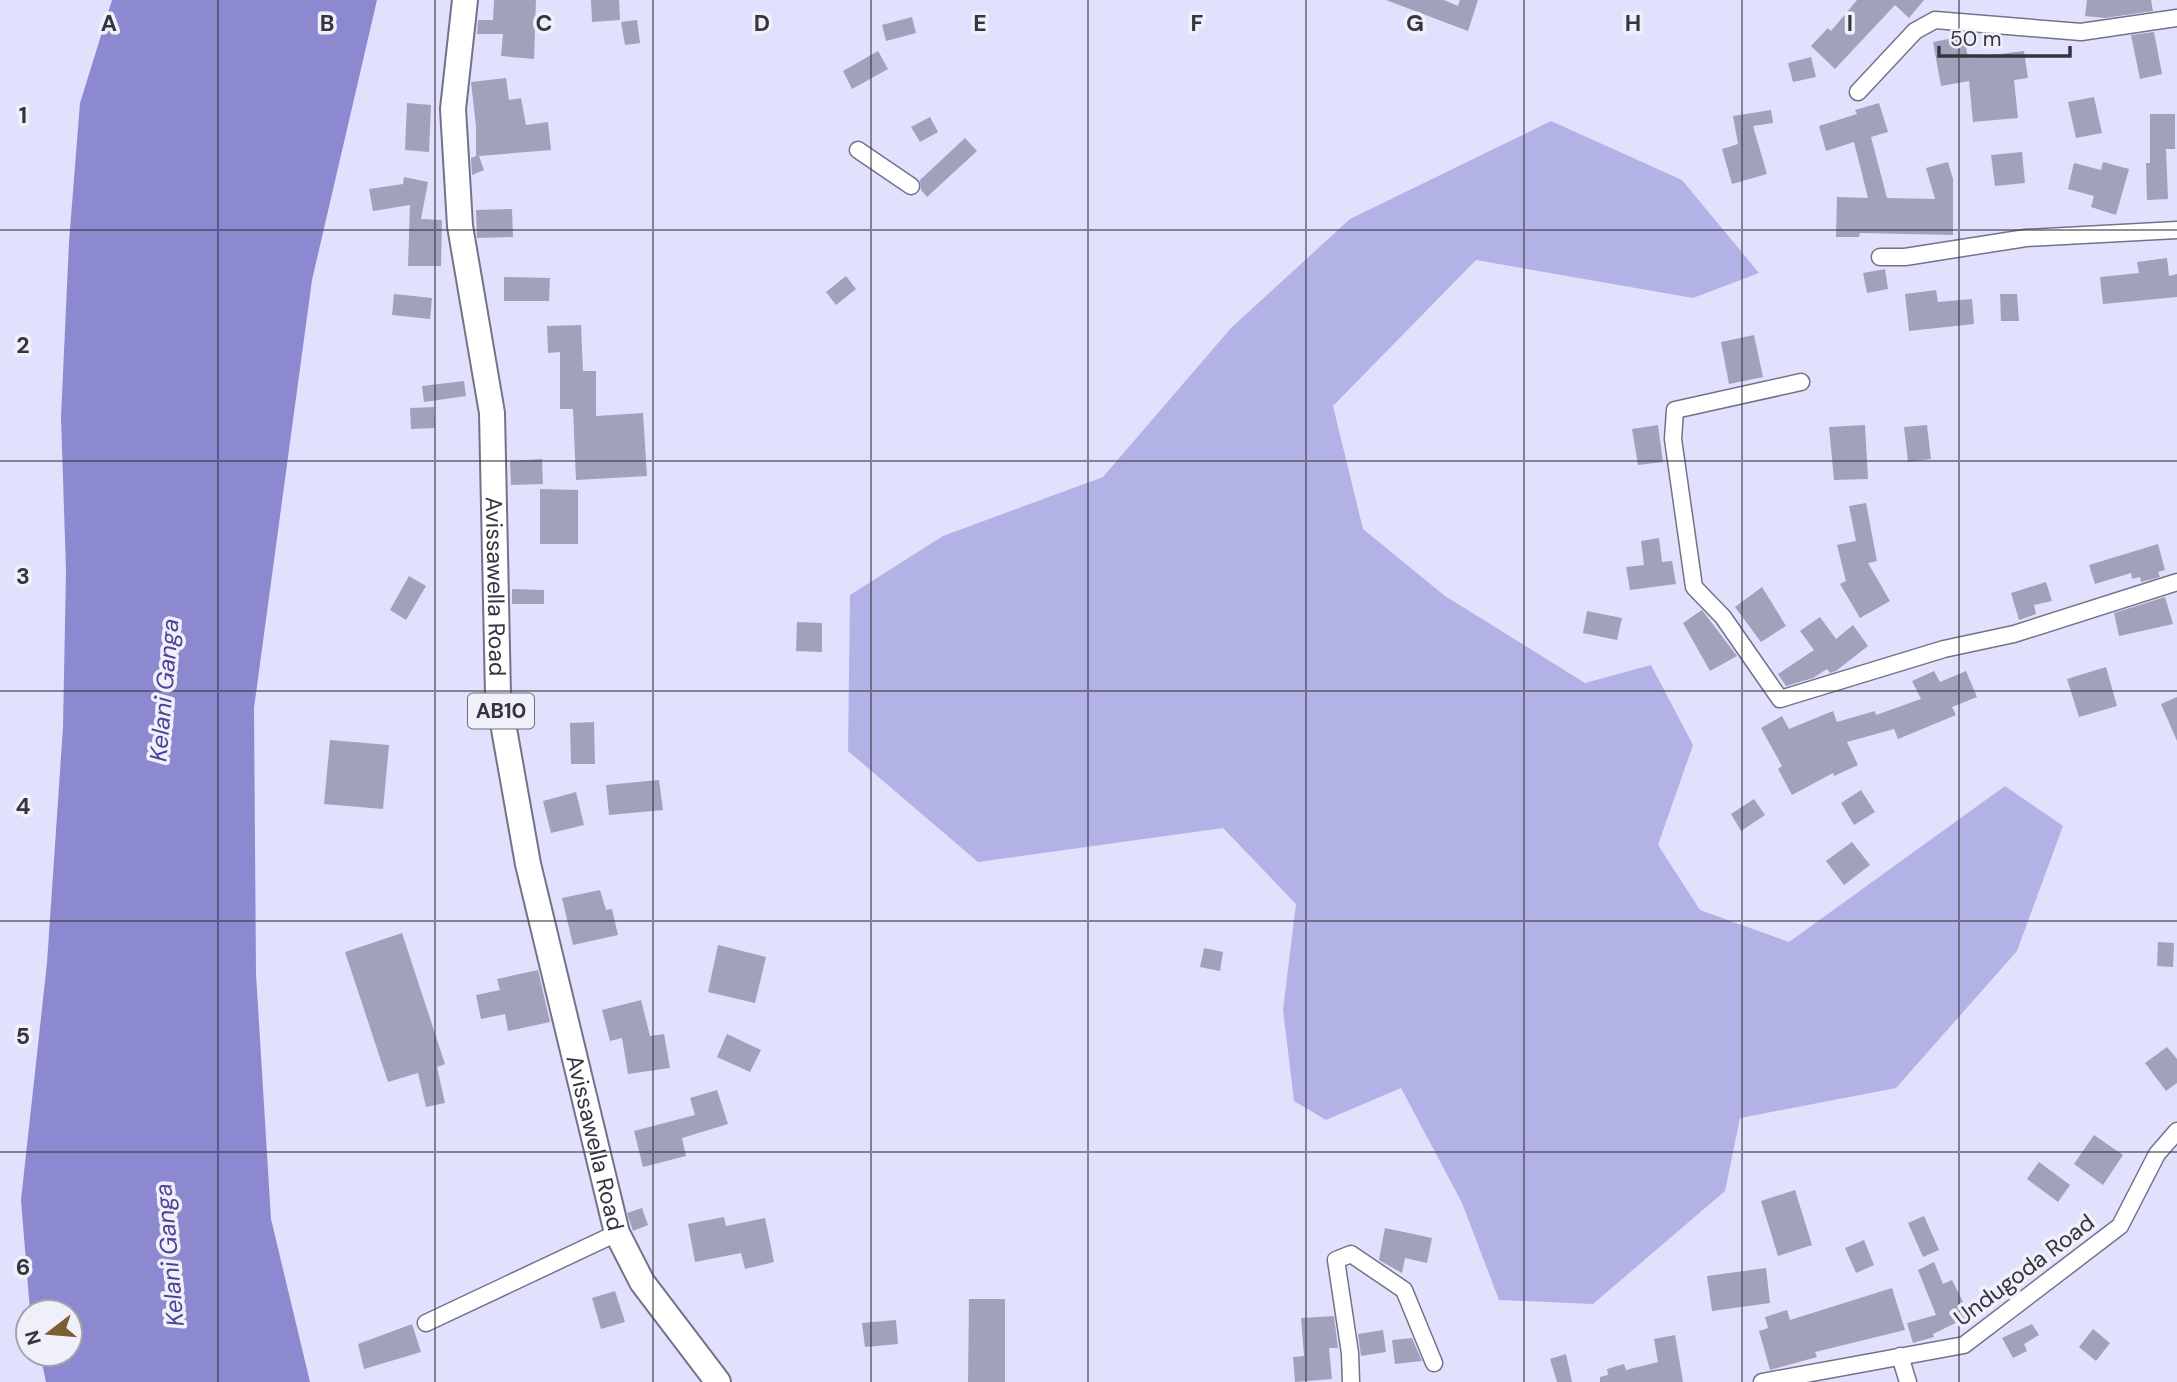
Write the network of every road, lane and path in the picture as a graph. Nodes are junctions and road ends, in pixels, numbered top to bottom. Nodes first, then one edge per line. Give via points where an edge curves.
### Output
1 (465, 0) edge
2 (2177, 18) edge
3 (1858, 92) dead end
4 (858, 150) dead end
5 (911, 186) dead end
6 (2177, 230) edge
7 (1880, 257) dead end
8 (1801, 382) dead end
9 (2177, 582) edge
10 (2177, 1132) edge
11 (617, 1233) junction
12 (426, 1322) dead end
13 (1900, 1356) junction
14 (1434, 1363) dead end
15 (1792, 1379) edge
16 (718, 1382) edge
17 (1351, 1382) edge
18 (1762, 1382) edge
19 (1908, 1382) edge

1 - 11 main road, Avissawella Road / AB10 via 453,109 460,226 492,413 498,695 528,864
2 - 3 street via 2081,32 1935,20 1915,31
4 - 5 street
6 - 7 street via 2026,238
8 - 9 street via 1675,410 1673,439 1693,587 1723,617 1780,699 1944,649 2014,634
10 - 13 street, Undugoda Road via 2157,1154 2120,1226 1964,1345
11 - 12 street
11 - 16 main road, Avissawella Road / AB10 via 642,1282
13 - 15 street, Undugoda Road
13 - 19 street
14 - 17 street via 1404,1290 1351,1254 1336,1260
15 - 18 street, Undugoda Road

